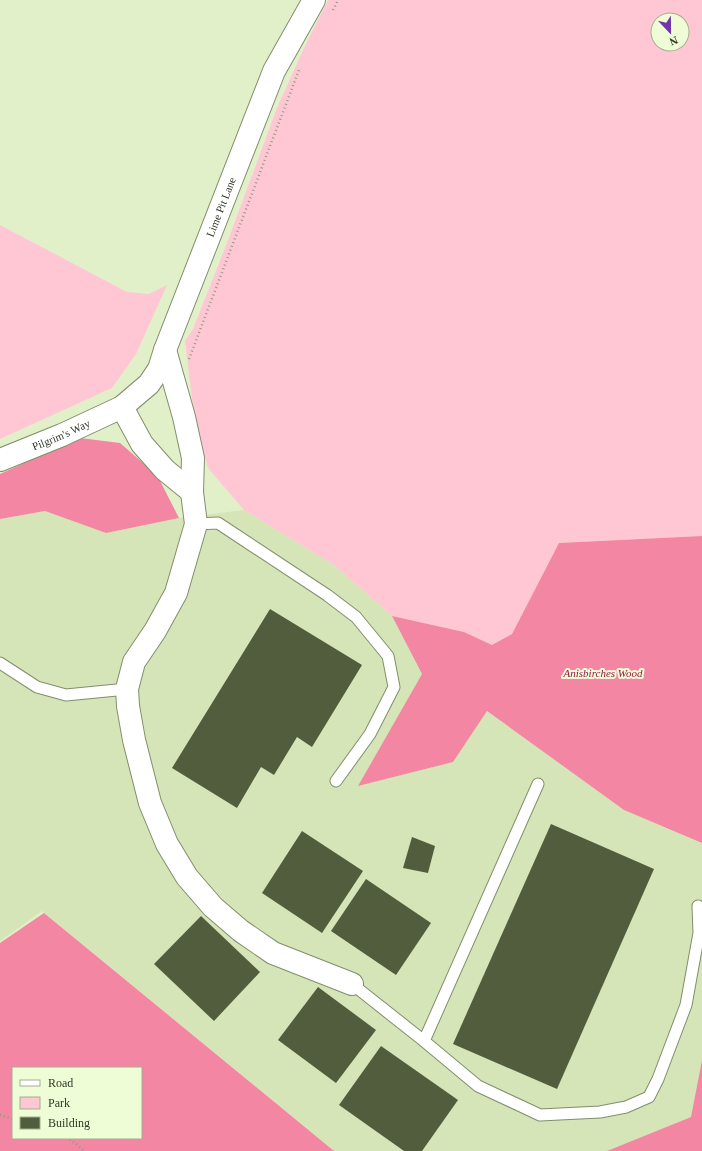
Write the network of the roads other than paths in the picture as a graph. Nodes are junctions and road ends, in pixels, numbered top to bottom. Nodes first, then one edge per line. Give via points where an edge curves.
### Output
1 (314, 0) edge
2 (165, 350) junction
3 (122, 406) junction
4 (0, 460) edge
5 (192, 492) junction
6 (196, 524) junction
7 (0, 663) edge
8 (127, 689) junction
9 (336, 780) dead end
10 (538, 784) dead end
11 (698, 906) dead end
12 (352, 984) joint
13 (424, 1041) junction

1 - 2 street, Lime Pit Lane via 274,72
2 - 3 street, Lime Pit Lane via 159,369 149,384
2 - 5 street via 193,458
3 - 4 street, Pilgrim's Way via 62,435
3 - 5 street via 142,444 165,470
5 - 6 street
6 - 8 street via 176,593 134,662
6 - 9 lane via 218,523 327,595 356,617 388,656 394,687 370,734
7 - 8 lane via 37,687 66,695
8 - 12 street via 134,740 150,803 167,844 187,877 213,907 241,931 273,953
10 - 13 lane
11 - 13 lane via 699,933 686,1006 649,1097 626,1107 600,1112 540,1116 478,1086
12 - 13 lane

